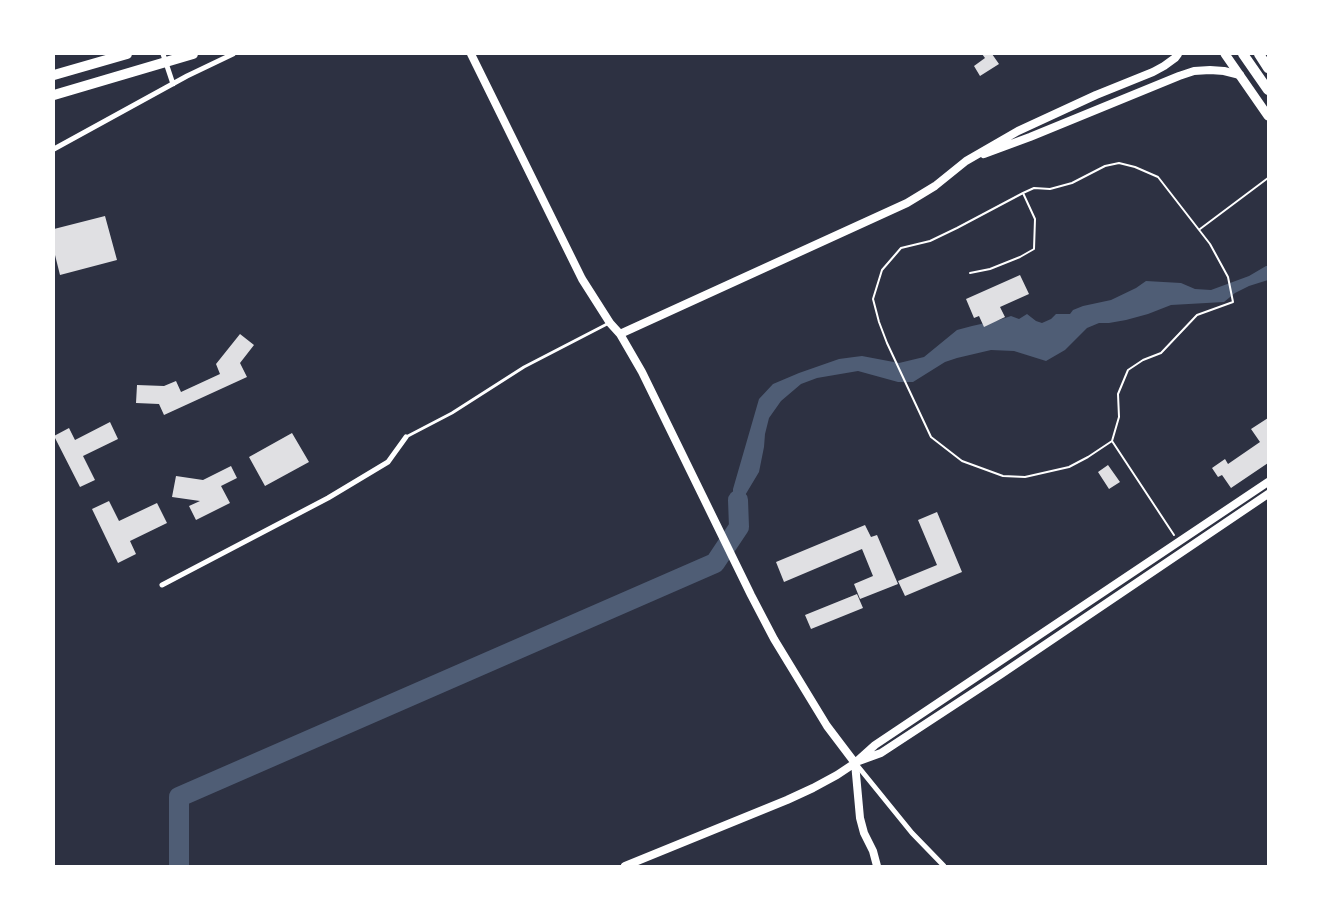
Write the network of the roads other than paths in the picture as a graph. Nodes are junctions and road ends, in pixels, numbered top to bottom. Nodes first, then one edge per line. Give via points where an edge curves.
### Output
1 (128, 54) edge
2 (163, 54) edge
3 (193, 54) edge
4 (233, 54) edge
5 (471, 54) edge
6 (1178, 54) edge
7 (1225, 54) edge
8 (1243, 54) edge
9 (1259, 54) edge
10 (1268, 68) edge
11 (54, 75) edge
12 (1240, 75) junction
13 (173, 84) junction
14 (1268, 90) edge
15 (54, 95) edge
16 (1268, 116) edge
17 (54, 149) edge
18 (966, 161) junction
19 (610, 322) junction
20 (620, 334) junction
21 (406, 437) joint
22 (1268, 482) edge
23 (1268, 494) edge
24 (162, 585) dead end
25 (855, 763) junction
26 (625, 866) edge
27 (877, 866) edge
28 (944, 866) edge

1 - 11 main road
2 - 13 street
3 - 15 main road
4 - 13 street
5 - 19 street via 582,279
6 - 18 street via 1164,66 1018,131
7 - 12 main road
8 - 14 main road
9 - 10 main road
12 - 16 main road
12 - 18 street via 1224,71 1194,71
13 - 17 street
18 - 20 street via 907,204
19 - 20 street
19 - 21 lane via 524,367 452,413
20 - 25 street via 774,639 827,726
21 - 24 street via 388,462 328,498
22 - 25 street via 875,745
23 - 25 street via 881,753
25 - 26 street via 787,800
25 - 27 street via 860,818
25 - 28 street via 912,833

